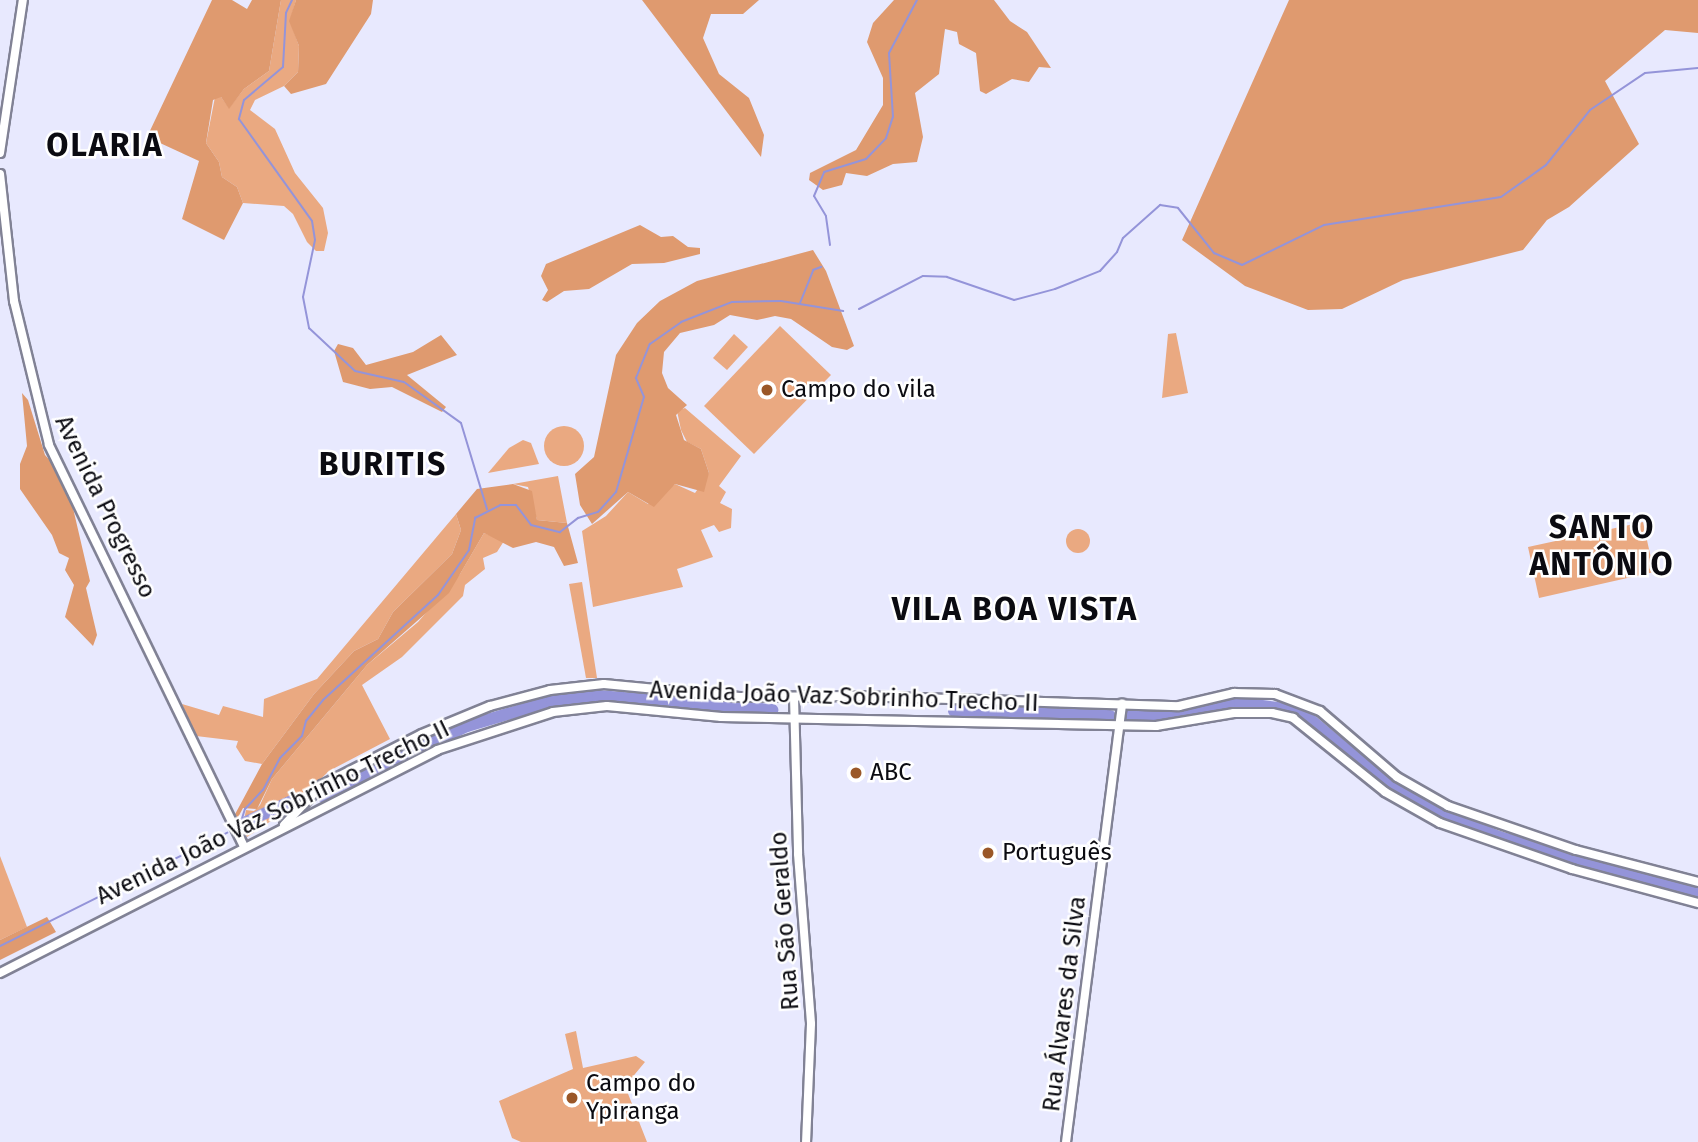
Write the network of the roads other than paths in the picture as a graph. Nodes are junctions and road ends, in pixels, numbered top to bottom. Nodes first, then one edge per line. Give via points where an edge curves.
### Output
1 (23, 0) edge
2 (0, 153) edge
3 (0, 174) edge
4 (794, 697) junction
5 (1122, 706) junction
6 (795, 718) junction
7 (1121, 724) junction
8 (312, 794) junction
9 (321, 809) junction
10 (282, 827) junction
11 (244, 846) junction
12 (1698, 882) edge
13 (1698, 903) edge
14 (0, 972) edge
15 (806, 1142) edge
16 (1066, 1142) edge

1 - 2 street
3 - 11 street, Avenida Progresso via 14,301 45,433
4 - 5 street
4 - 6 street, Rua São Geraldo
4 - 8 street via 739,697 604,684 551,690 490,706 422,734
5 - 7 street, Rua Álvares da Silva
5 - 12 street via 1179,706 1234,693 1286,695 1320,711 1396,777 1448,806 1576,850
6 - 7 street, Avenida João Vaz Sobrinho Trecho II
6 - 9 street, Avenida João Vaz Sobrinho Trecho II via 607,706 553,712 437,750
6 - 15 street, Rua São Geraldo via 798,854 811,1024
7 - 13 street, Avenida João Vaz Sobrinho Trecho II via 1195,723 1234,713 1293,718 1385,792 1440,823 1572,869
7 - 16 street, Rua Álvares da Silva
8 - 9 street via 312,803
8 - 10 street
9 - 10 street, Avenida João Vaz Sobrinho Trecho II
10 - 11 street, Avenida João Vaz Sobrinho Trecho II
11 - 14 street, Avenida João Vaz Sobrinho Trecho II

